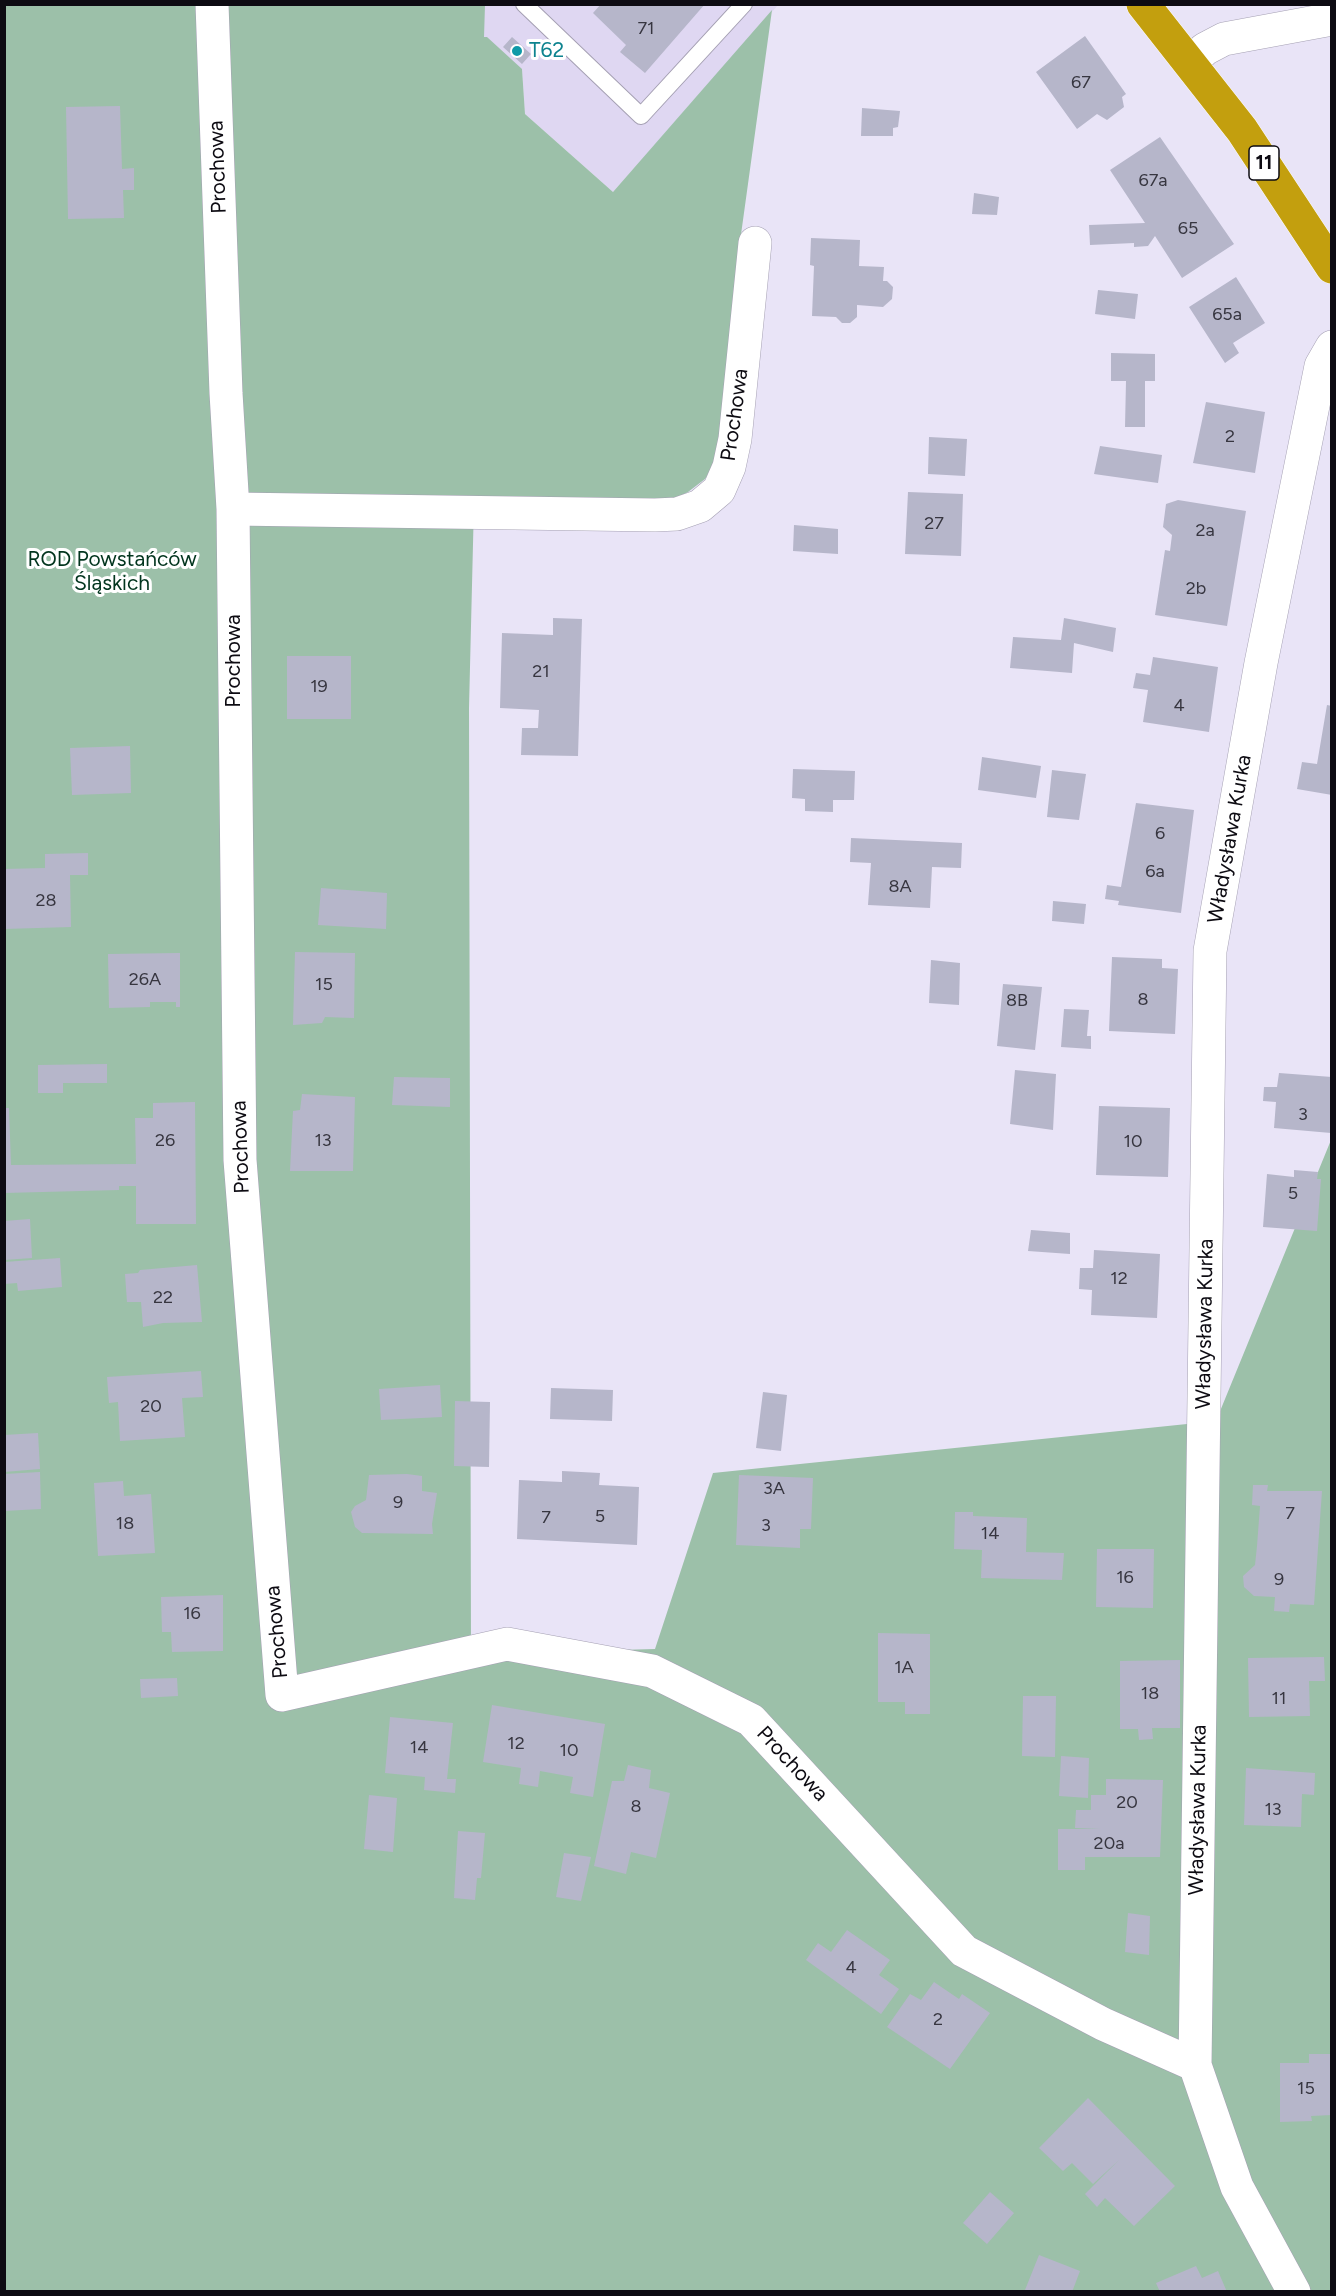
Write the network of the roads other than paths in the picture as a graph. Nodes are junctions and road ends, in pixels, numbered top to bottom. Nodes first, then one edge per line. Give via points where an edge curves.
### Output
1 (212, 4) edge
2 (524, 4) edge
3 (744, 4) edge
4 (1143, 4) edge
5 (1332, 19) edge
6 (1191, 62) junction
7 (755, 243) dead end
8 (1332, 267) edge
9 (1332, 347) edge
10 (233, 509) junction
11 (1195, 2065) junction
12 (1294, 2292) edge

1 - 10 street, Prochowa
2 - 3 lane via 641,116
4 - 6 highway, 11
5 - 6 street via 1224,39
6 - 8 highway, 11 via 1242,130
7 - 10 street, Prochowa via 735,439 719,490 700,506 677,514 655,515
9 - 11 street, Władysława Kurka via 1321,366 1261,663 1210,951
10 - 11 street, Prochowa via 240,1160 282,1695 507,1644 652,1671 751,1720 964,1951 1102,2024
11 - 12 street, Władysława Kurka via 1237,2187

